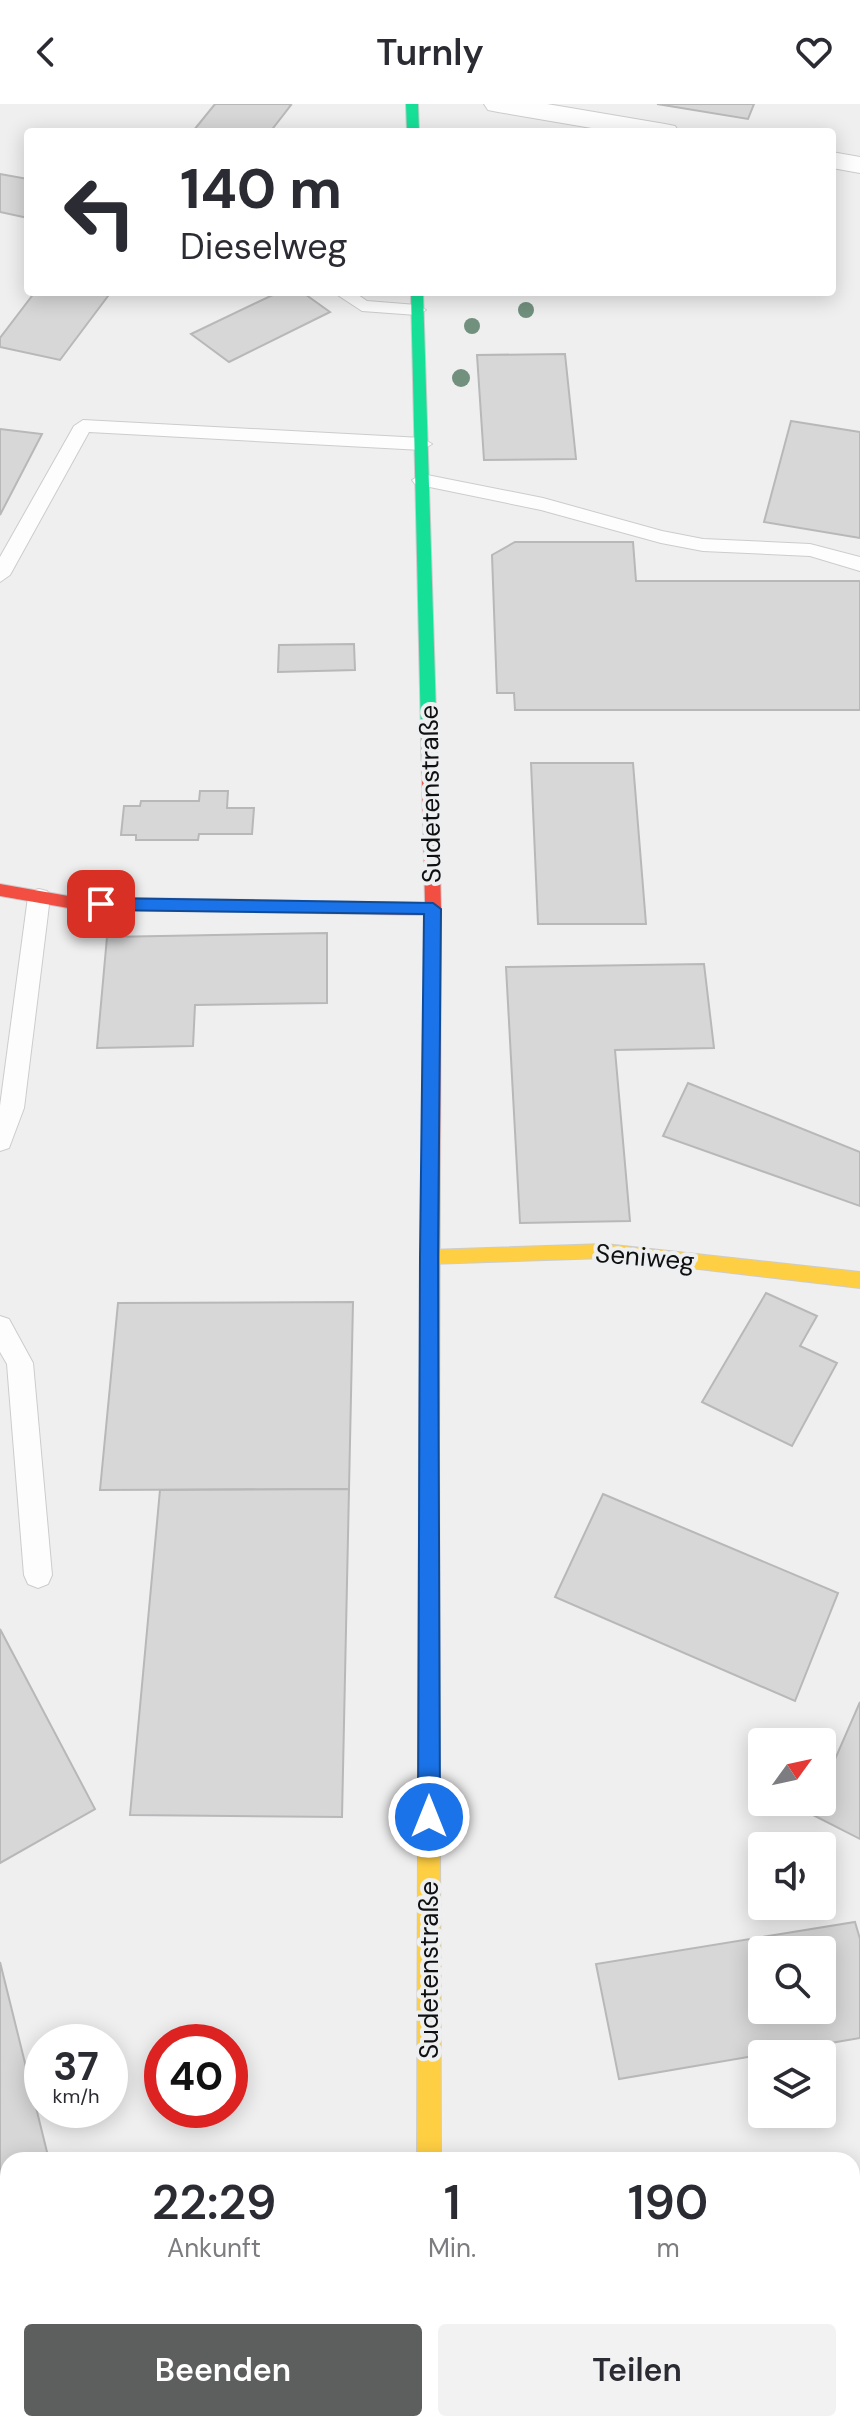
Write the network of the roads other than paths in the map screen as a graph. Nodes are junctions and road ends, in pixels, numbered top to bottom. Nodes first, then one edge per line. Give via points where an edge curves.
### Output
1 (412, 104) edge
2 (498, 104) edge
3 (413, 128) edge
4 (641, 128) edge
5 (836, 161) edge
6 (860, 165) edge
7 (348, 296) edge
8 (417, 301) edge
9 (422, 444) junction
10 (422, 480) junction
11 (860, 564) edge
12 (0, 575) edge
13 (0, 890) edge
14 (39, 897) junction
15 (433, 909) junction
16 (0, 1141) edge
17 (429, 1257) junction
18 (860, 1280) edge
19 (0, 1327) edge
20 (38, 1575) dead end
21 (429, 2152) edge

1 - 3 street
2 - 4 street
5 - 6 street
7 - 8 lane via 362,306
8 - 9 street, Sudetenstraße
9 - 10 street, Sudetenstraße
9 - 12 lane via 83,426
10 - 11 lane via 703,545 810,550
10 - 15 street, Sudetenstraße
13 - 14 street
14 - 15 street via 74,903
14 - 16 lane via 12,1108
15 - 17 street, Sudetenstraße
17 - 18 street, Seniweg via 605,1251
17 - 21 street, Sudetenstraße
19 - 20 lane via 20,1363

